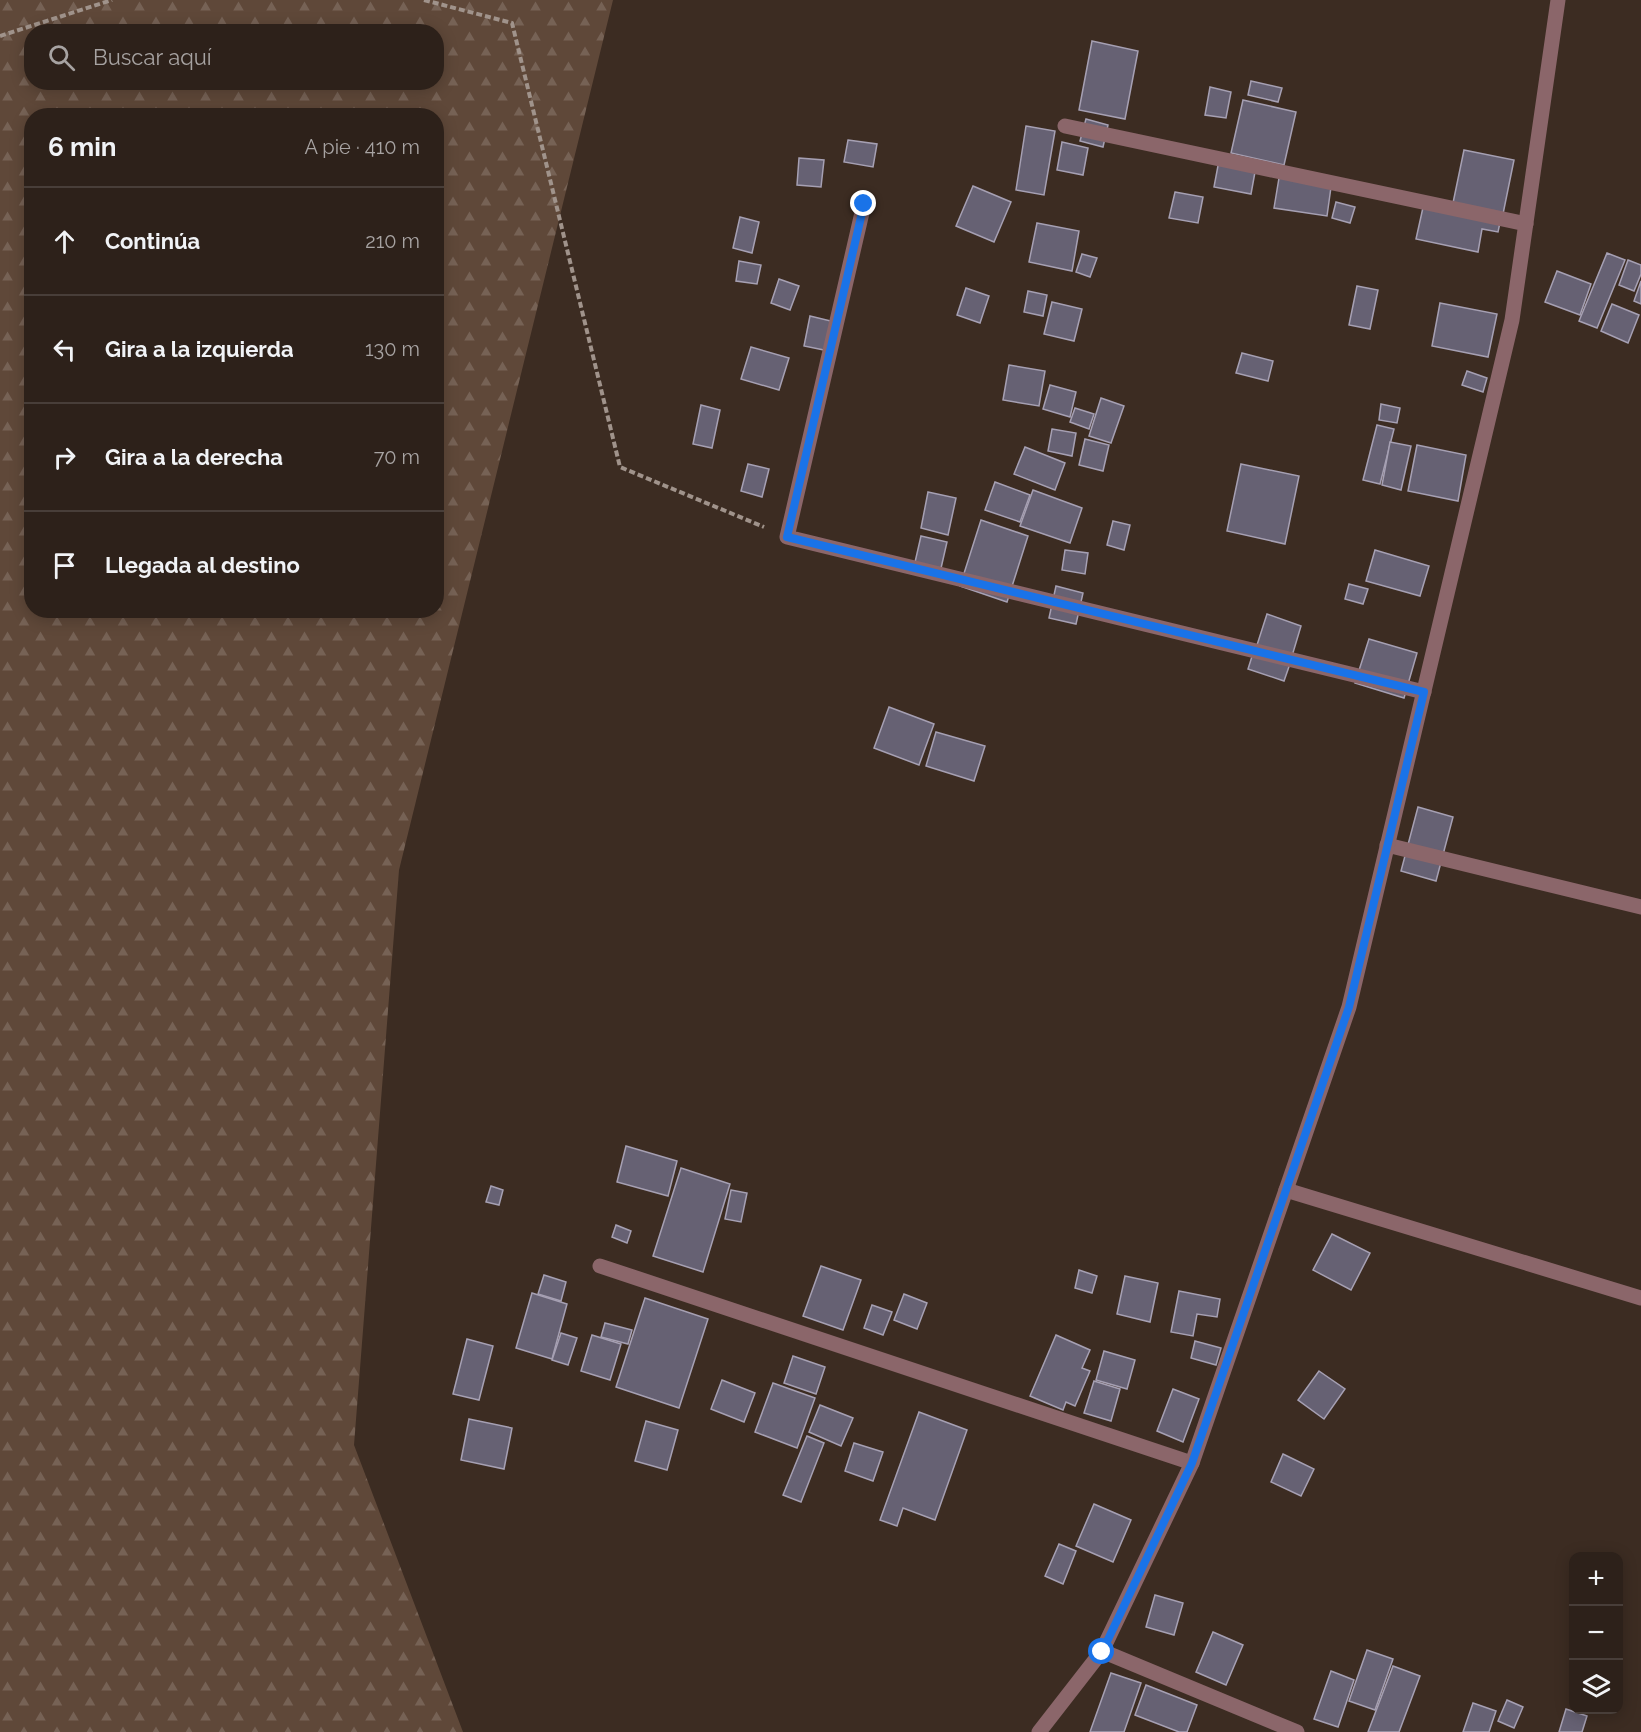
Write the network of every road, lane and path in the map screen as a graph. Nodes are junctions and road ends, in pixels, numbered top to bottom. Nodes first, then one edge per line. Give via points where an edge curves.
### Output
1 (112, 0) edge
2 (424, 0) edge
3 (1558, 0) edge
4 (37, 24) edge
5 (24, 28) edge
6 (0, 36) edge
7 (1065, 126) dead end
8 (864, 204) dead end
9 (1526, 224) junction
10 (787, 537) junction
11 (1424, 692) junction
12 (1387, 846) junction
13 (1641, 907) edge
14 (1286, 1190) junction
15 (600, 1266) dead end
16 (1641, 1299) edge
17 (1192, 1463) junction
18 (1102, 1652) junction
19 (1039, 1732) edge
20 (1297, 1732) edge

1 - 4 path
2 - 10 path via 512,23 620,467
3 - 9 street
5 - 6 path
7 - 9 street
8 - 10 street
9 - 11 street via 1512,320
10 - 11 street
11 - 12 street
12 - 13 street
12 - 14 street via 1349,1007
14 - 16 street
14 - 17 street
15 - 17 street
17 - 18 street
18 - 19 street
18 - 20 street

